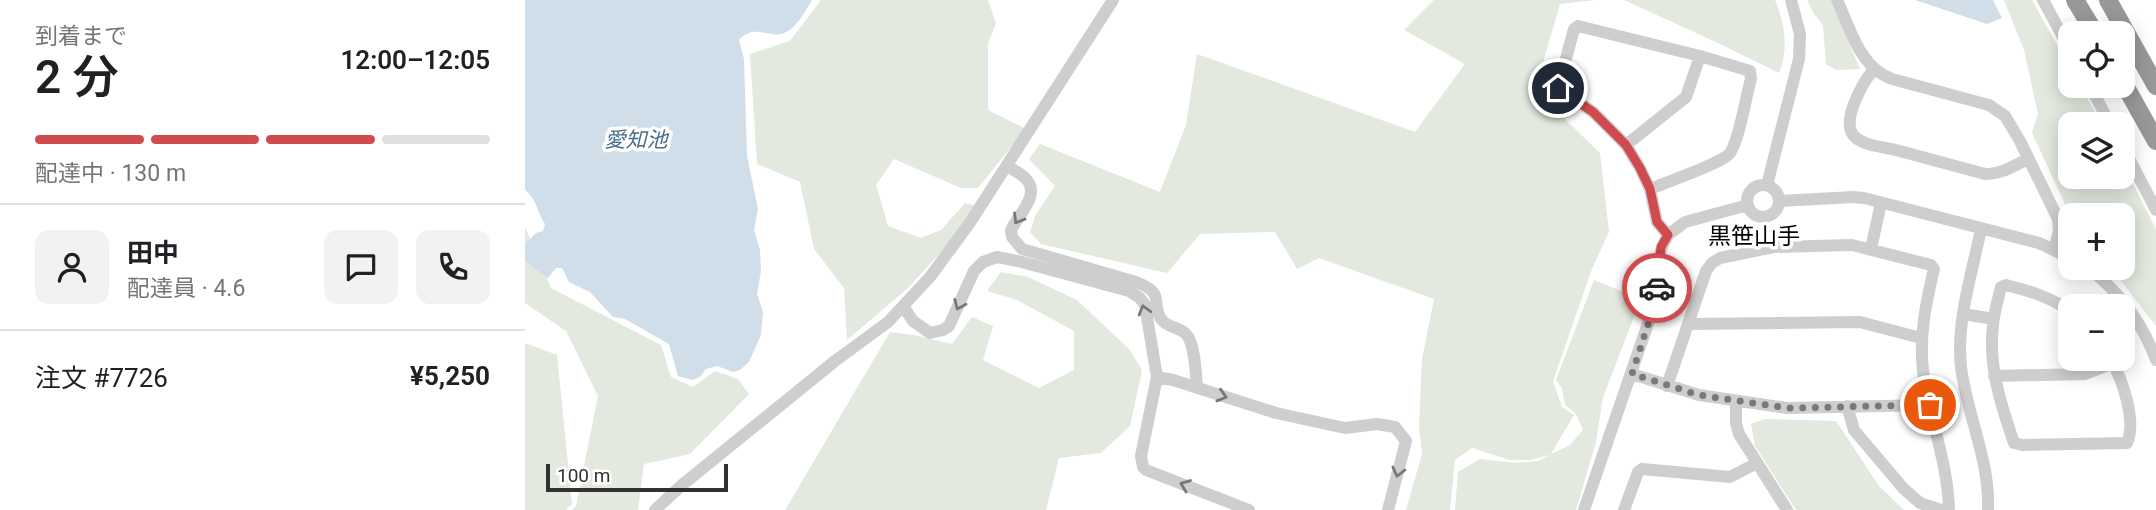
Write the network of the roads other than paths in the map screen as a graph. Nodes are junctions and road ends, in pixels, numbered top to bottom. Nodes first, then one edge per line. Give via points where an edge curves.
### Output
1 (1113, 0) edge
2 (1791, 0) edge
3 (1837, 0) edge
4 (2043, 0) edge
5 (2075, 0) edge
6 (2108, 0) edge
7 (2088, 21) edge
8 (2058, 28) edge
9 (1700, 57) junction
10 (1874, 69) junction
11 (2156, 86) edge
12 (2132, 98) edge
13 (2156, 141) edge
14 (1626, 145) junction
15 (2028, 159) junction
16 (1007, 166) junction
17 (2135, 171) edge
18 (1767, 185) junction
19 (1650, 189) junction
20 (1780, 201) junction
21 (1881, 203) junction
22 (1748, 205) junction
23 (2156, 210) edge
24 (1981, 229) junction
25 (1668, 235) junction
26 (1871, 249) junction
27 (2054, 249) junction
28 (2058, 251) edge
29 (2102, 280) edge
30 (2058, 304) edge
31 (903, 306) junction
32 (1963, 314) junction
33 (1994, 319) junction
34 (1689, 324) junction
35 (1921, 338) junction
36 (2156, 360) edge
37 (2094, 371) edge
38 (2115, 371) edge
39 (1632, 374) junction
40 (1994, 376) junction
41 (1157, 377) junction
42 (1667, 386) junction
43 (1197, 388) junction
44 (1736, 401) junction
45 (1930, 405) junction
46 (1847, 406) junction
47 (1757, 463) junction
48 (655, 510) edge
49 (1249, 510) edge
50 (1388, 510) edge
51 (1584, 510) edge
52 (1624, 510) edge
53 (1787, 510) edge
54 (1941, 510) edge
55 (1949, 510) edge
56 (1988, 510) edge

1 - 16 street
2 - 18 street via 1800,34 1799,59
3 - 10 street
4 - 8 street
5 - 7 highway
6 - 11 highway
9 - 14 street via 1686,97
9 - 14 street via 1575,27 1558,88 1593,112
9 - 19 street via 1750,71 1733,148 1721,160
10 - 15 street via 1892,79 1993,107 2008,121
10 - 15 street via 1858,92 1850,123 1856,138 1985,174
12 - 13 highway
14 - 19 street
15 - 27 street via 2058,219
16 - 31 street via 930,277
16 -> 43 street via 1027,179 1031,189 1029,202 1011,230 1016,244 1151,289 1164,323 1188,336
17 - 23 street
18 - 20 street via 1777,191
18 - 22 street via 1752,188
19 - 25 street via 1657,222
20 - 21 street via 1853,197
20 - 22 street via 1766,216 1753,213
21 - 24 street
21 - 26 street
22 - 25 street via 1685,222
24 - 27 street
24 - 32 street
25 - 39 street via 1661,247 1654,306
26 - 34 street via 1852,245 1767,247 1720,258 1706,271
26 - 35 street via 1933,267
27 - 28 street
29 - 36 street via 2133,313
30 - 33 street via 2004,285
41 -> 31 street via 1145,305 1129,291 997,257 974,271 943,330 930,333 913,321
31 - 48 street
32 - 33 street
32 - 56 street via 1961,366 1984,461
33 - 40 street
34 - 35 street via 1860,322
34 - 42 street
35 - 45 street
37 - 40 street
38 - 40 street via 2127,404 2129,437 2125,444 2017,445
39 - 42 street
39 - 51 street
41 - 43 street
49 -> 41 street via 1143,467 1141,456
42 - 44 street
43 -> 50 street via 1276,413 1345,428 1395,427 1406,441
44 - 46 street via 1787,408
44 - 47 street via 1739,434
45 - 46 street
45 - 55 street via 1946,471
46 - 54 street via 1854,430 1903,488 1920,503
47 - 52 street via 1731,477 1642,469
47 - 53 street

